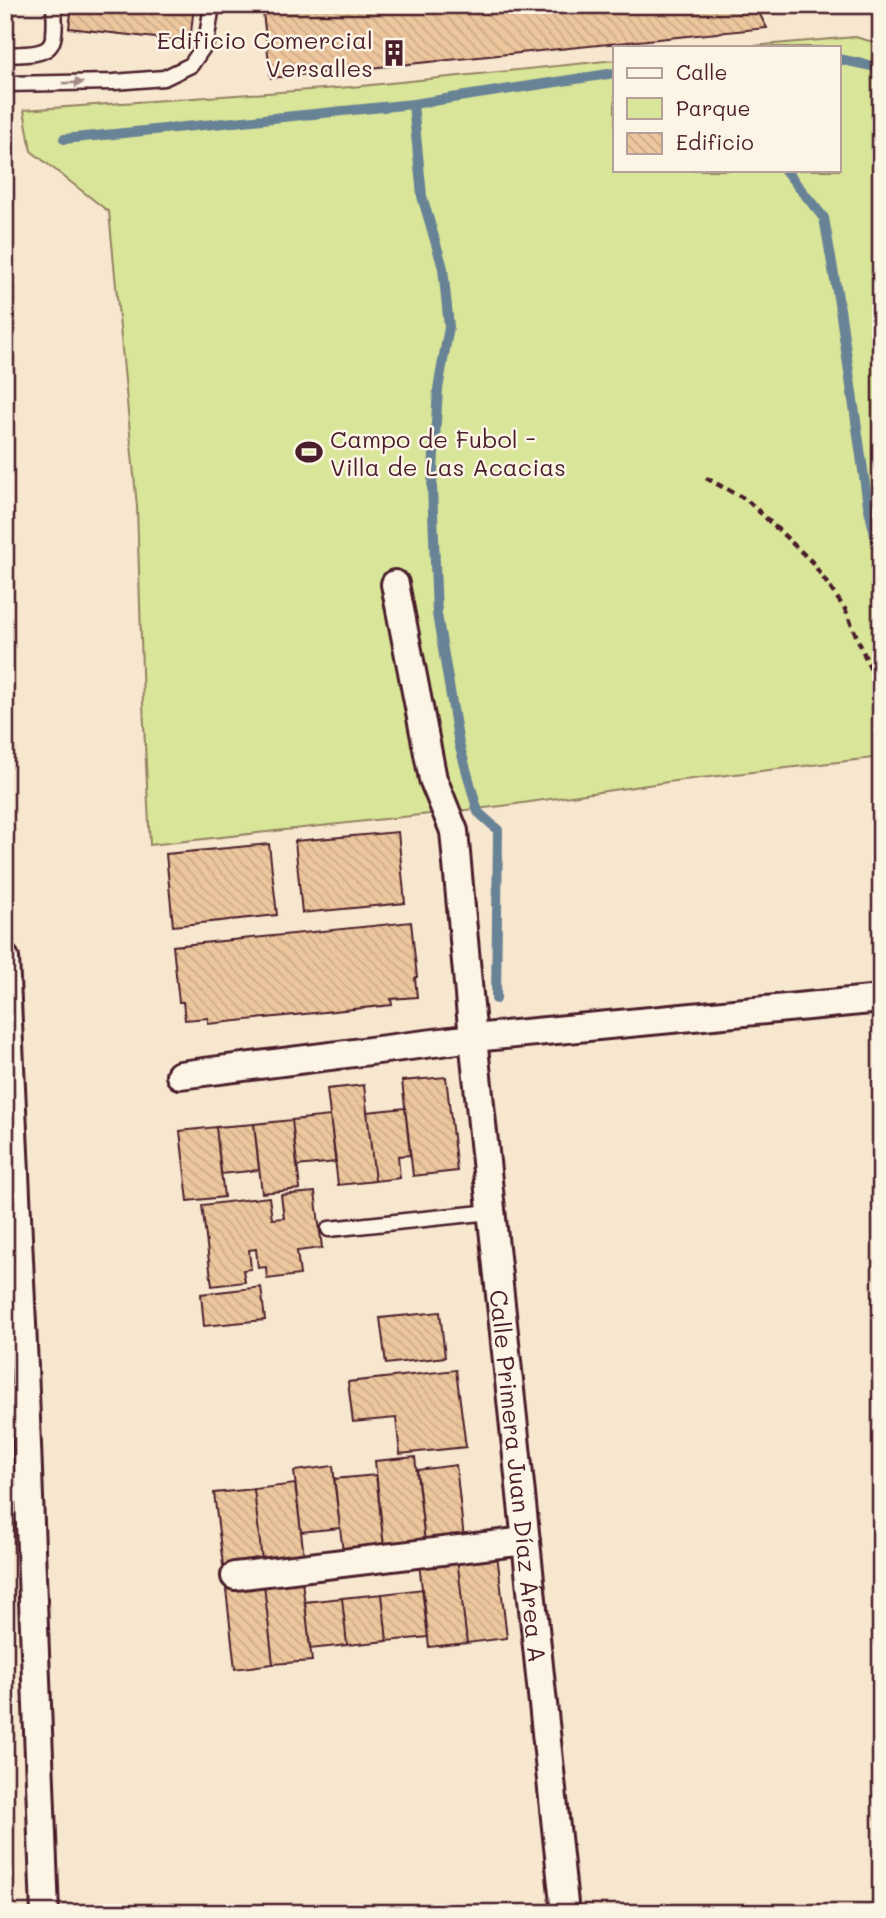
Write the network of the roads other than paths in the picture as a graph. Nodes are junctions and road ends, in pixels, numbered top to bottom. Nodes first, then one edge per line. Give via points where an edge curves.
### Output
1 (54, 5) edge
2 (212, 5) edge
3 (5, 55) edge
4 (5, 85) edge
5 (395, 584) dead end
6 (5, 958) edge
7 (881, 999) edge
8 (473, 1038) junction
9 (180, 1075) dead end
10 (491, 1212) junction
11 (329, 1229) dead end
12 (526, 1541) junction
13 (236, 1576) dead end
14 (45, 1913) edge
15 (565, 1913) edge

1 - 3 lane via 52,45 42,53
4 -> 2 lane via 164,78 191,65 206,43
5 - 8 street, Calle Primera Juan Díaz Área A via 433,779 454,831
6 - 14 street
7 - 8 street
8 - 9 street
8 - 10 street, Calle Primera Juan Díaz Área A
10 - 11 lane
10 - 12 street, Calle Primera Juan Díaz Área A
12 - 13 street
12 - 15 street, Calle Primera Juan Díaz Área A

